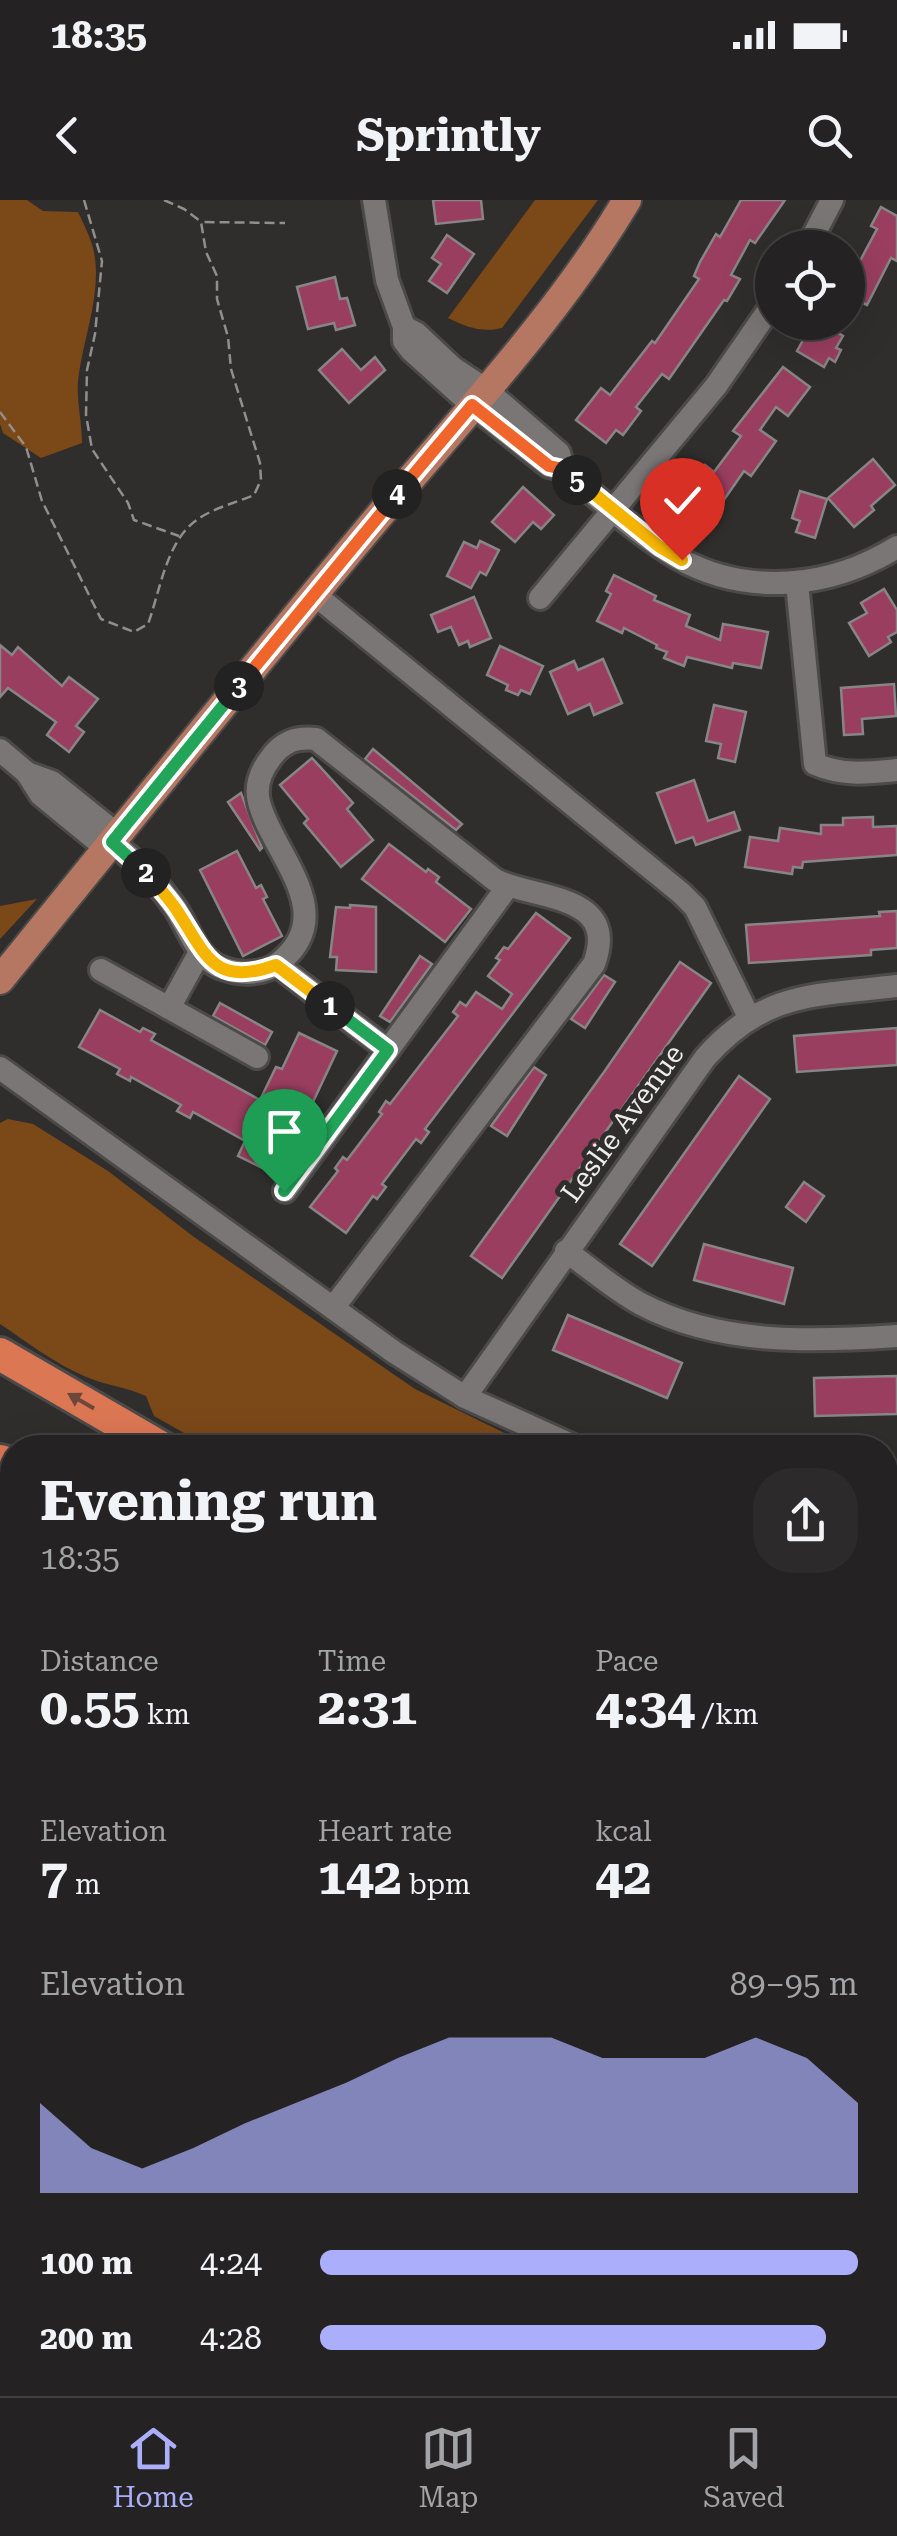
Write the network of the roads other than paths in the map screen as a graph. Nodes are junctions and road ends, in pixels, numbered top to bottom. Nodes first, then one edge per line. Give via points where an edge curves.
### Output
1 (374, 200) edge
2 (628, 200) edge
3 (832, 200) edge
4 (817, 230) edge
5 (755, 330) edge
6 (478, 397) junction
7 (615, 510) junction
8 (897, 547) edge
9 (797, 584) junction
10 (314, 594) junction
11 (540, 598) dead end
12 (0, 750) edge
13 (897, 770) edge
14 (112, 842) junction
15 (508, 886) junction
16 (200, 952) junction
17 (276, 965) junction
18 (101, 970) dead end
19 (0, 980) edge
20 (897, 986) edge
21 (169, 1008) junction
22 (749, 1017) junction
23 (388, 1050) junction
24 (257, 1057) dead end
25 (0, 1068) edge
26 (284, 1191) dead end
27 (566, 1251) junction
28 (333, 1308) junction
29 (897, 1336) edge
30 (0, 1354) edge
31 (465, 1398) junction
32 (140, 1435) edge
33 (549, 1435) edge

1 - 6 street via 404,327
2 - 6 main road
3 - 4 street
5 - 7 street
6 - 7 street via 560,453 563,469
6 - 10 main road
7 - 9 street via 660,547 705,570
7 - 11 street
8 - 9 street via 844,573
9 - 13 street via 815,764 859,774
10 - 14 main road
10 - 22 street via 681,893 695,907
12 - 14 street via 27,773 52,782
14 - 16 street via 152,878
14 - 19 main road
15 - 17 street via 316,739 291,740 260,772 258,789 303,894 305,918 295,944
15 - 23 street
15 - 28 street via 560,898 591,918 602,942 594,964
16 - 17 street via 240,974
16 - 21 street
17 - 23 street
18 - 21 street
20 - 22 street, Leslie Avenue via 788,999
21 - 24 street
22 - 27 street, Leslie Avenue via 704,1058
23 - 26 street
25 - 28 street
27 - 29 street via 640,1304 684,1322 755,1337
27 - 31 street, Leslie Avenue
28 - 31 street
32 -> 30 highway
31 - 33 street

